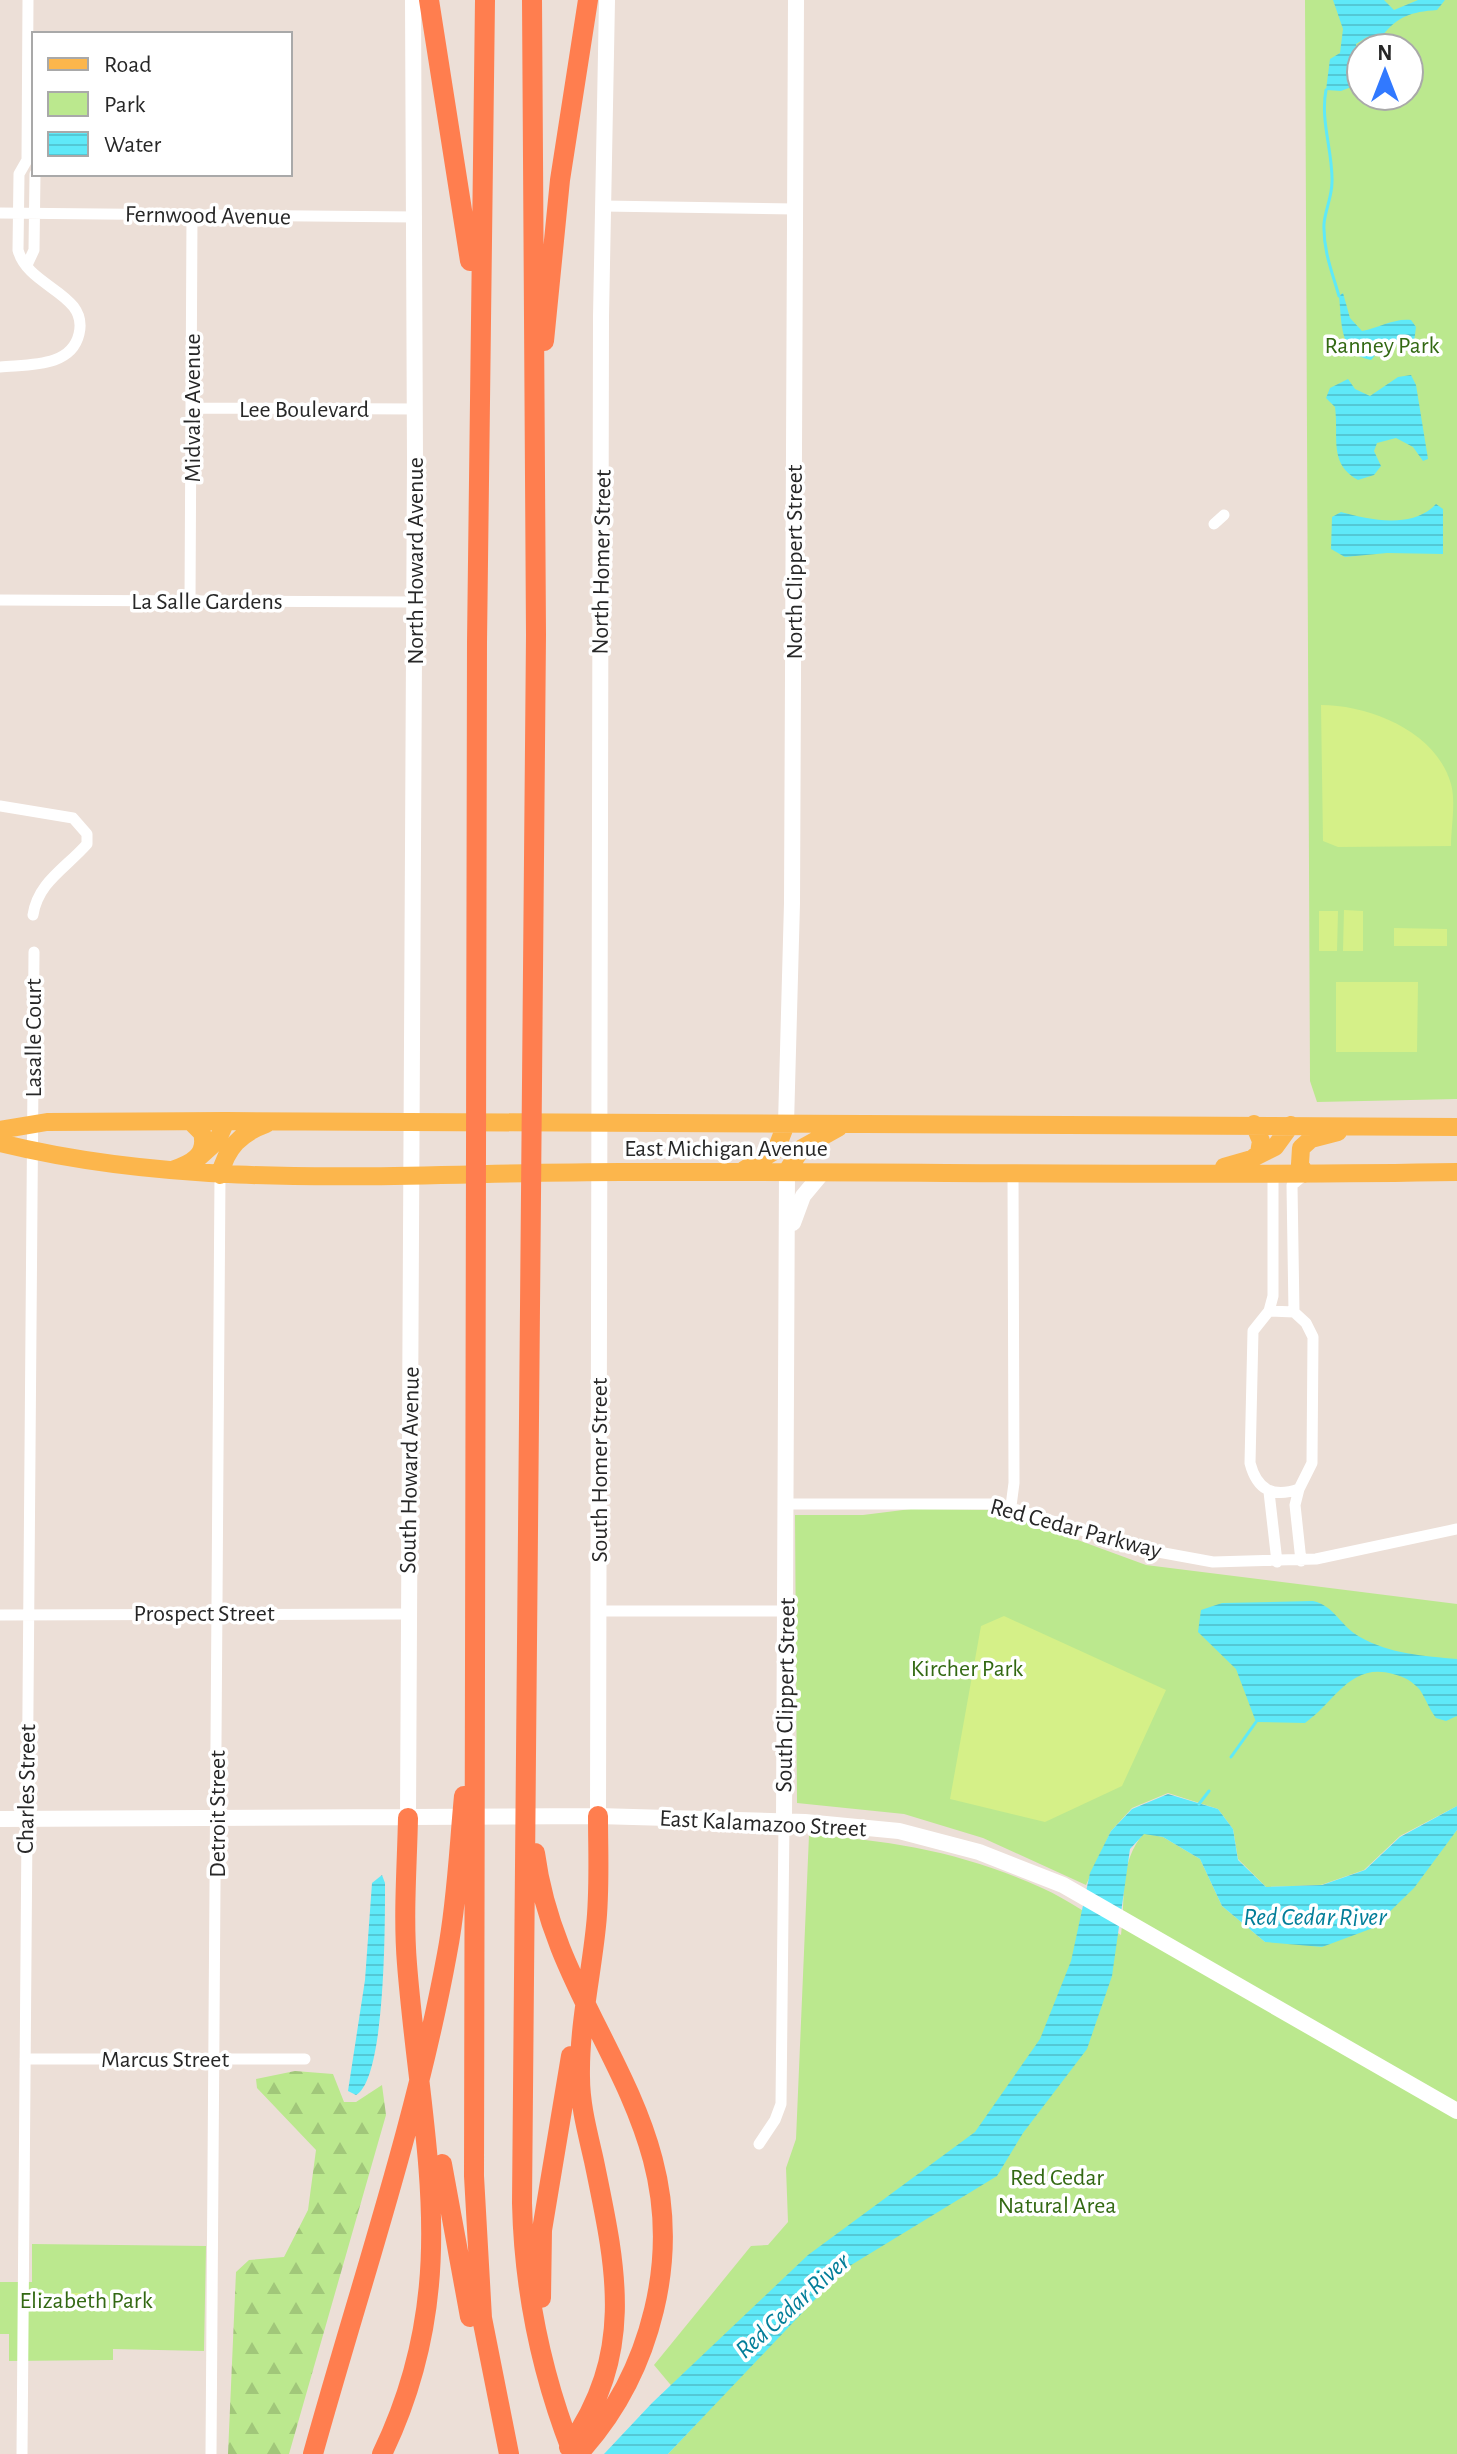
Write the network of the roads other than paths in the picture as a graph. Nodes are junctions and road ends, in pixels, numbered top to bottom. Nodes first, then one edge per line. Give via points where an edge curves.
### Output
1 (28, 0) edge
2 (413, 0) edge
3 (429, 0) edge
4 (485, 0) edge
5 (532, 0) edge
6 (588, 0) edge
7 (607, 0) edge
8 (796, 0) edge
9 (32, 168) edge
10 (33, 176) edge
11 (603, 206) junction
12 (795, 209) junction
13 (0, 213) edge
14 (17, 213) junction
15 (35, 213) junction
16 (192, 215) junction
17 (416, 217) junction
18 (27, 265) junction
19 (0, 367) edge
20 (192, 408) junction
21 (415, 409) junction
22 (479, 452) junction
23 (534, 452) junction
24 (1224, 515) dead end
25 (1214, 524) dead end
26 (0, 600) edge
27 (190, 601) junction
28 (414, 602) junction
29 (0, 806) edge
30 (33, 915) dead end
31 (34, 952) dead end
32 (226, 1121) junction
33 (191, 1122) junction
34 (273, 1122) junction
35 (412, 1122) junction
36 (34, 1124) junction
37 (601, 1124) junction
38 (786, 1124) junction
39 (852, 1124) junction
40 (1254, 1124) junction
41 (1291, 1125) junction
42 (1369, 1126) junction
43 (1457, 1127) edge
44 (0, 1130) edge
45 (248, 1132) junction
46 (1311, 1139) junction
47 (0, 1143) edge
48 (33, 1150) junction
49 (1252, 1159) junction
50 (196, 1160) junction
51 (787, 1171) junction
52 (166, 1172) junction
53 (601, 1172) junction
54 (729, 1172) junction
55 (823, 1172) junction
56 (1456, 1172) edge
57 (1013, 1173) junction
58 (412, 1174) junction
59 (1201, 1174) junction
60 (1273, 1174) junction
61 (1305, 1174) junction
62 (220, 1175) junction
63 (245, 1176) junction
64 (789, 1240) junction
65 (1269, 1311) junction
66 (1294, 1312) junction
67 (1299, 1489) junction
68 (1269, 1492) junction
69 (787, 1504) junction
70 (1011, 1506) junction
71 (1457, 1529) edge
72 (1301, 1561) junction
73 (1277, 1562) junction
74 (598, 1611) junction
75 (786, 1611) junction
76 (218, 1613) junction
77 (29, 1614) junction
78 (408, 1614) junction
79 (0, 1615) edge
80 (598, 1816) junction
81 (408, 1818) junction
82 (0, 1819) edge
83 (26, 1819) junction
84 (217, 1819) junction
85 (784, 1821) junction
86 (530, 1854) junction
87 (467, 1855) junction
88 (591, 1968) junction
89 (416, 2046) junction
90 (217, 2058) junction
91 (25, 2059) junction
92 (305, 2059) dead end
93 (1457, 2111) edge
94 (759, 2144) dead end
95 (500, 2418) junction
96 (560, 2420) junction
97 (22, 2454) edge
98 (211, 2454) edge
99 (313, 2454) edge
100 (382, 2454) edge
101 (509, 2454) edge
102 (565, 2454) edge
103 (575, 2454) edge

1 - 9 street
2 - 17 street, North Howard Avenue
3 - 22 highway via 469,239
4 - 22 highway
5 - 23 highway
6 - 23 highway via 560,180
7 - 11 street, North Homer Street
8 - 12 street, North Clippert Street
9 - 14 street via 19,174
10 - 15 street
11 - 12 street
11 - 37 street, North Homer Street
12 - 38 street, North Clippert Street
13 - 14 street, Fernwood Avenue
14 - 15 street, Fernwood Avenue
14 - 18 street via 18,250
15 - 16 street, Fernwood Avenue
15 - 18 street via 34,250
16 - 17 street, Fernwood Avenue
16 - 20 street, Midvale Avenue
17 - 21 street, North Howard Avenue
18 - 19 street via 40,283 73,303 79,315 78,339 62,357
20 - 21 street, Lee Boulevard
20 - 27 street, Midvale Avenue
21 - 28 street, North Howard Avenue
22 - 87 highway via 474,1568
23 - 86 highway
24 - 25 street
26 - 27 street, La Salle Gardens
27 - 28 street, La Salle Gardens
28 - 35 street, North Howard Avenue
29 - 30 street via 73,818 87,834 87,844 35,899
31 - 36 street, Lasalle Court
32 - 33 main road, East Michigan Avenue
32 - 34 main road, East Michigan Avenue
32 - 50 main road via 214,1145
33 - 36 main road, East Michigan Avenue
33 - 50 main road via 203,1136
34 - 35 main road, East Michigan Avenue
34 - 45 main road
35 - 37 main road, East Michigan Avenue
35 - 58 street, South Howard Avenue
36 - 44 main road, East Michigan Avenue
36 - 48 street, Charles Street
37 - 38 main road, East Michigan Avenue
37 - 53 street, South Homer Street
38 - 39 main road, East Michigan Avenue
38 - 54 main road via 772,1154 751,1168
39 - 40 main road, East Michigan Avenue
39 - 51 main road via 809,1143
40 - 41 main road, East Michigan Avenue
40 - 49 main road via 1261,1145
41 - 42 main road, East Michigan Avenue
41 - 49 main road via 1275,1147
42 - 43 main road, East Michigan Avenue
42 - 46 main road
45 - 62 main road via 229,1149
45 - 63 main road via 236,1153
46 - 60 main road via 1291,1150
46 - 61 main road via 1299,1156
47 - 48 main road, East Michigan Avenue
48 - 52 main road, East Michigan Avenue
48 - 77 street, Charles Street
49 - 59 main road
50 - 52 main road
51 - 54 main road, East Michigan Avenue
51 - 55 main road, East Michigan Avenue
51 - 64 street, South Clippert Street
52 - 62 main road, East Michigan Avenue
53 - 54 main road, East Michigan Avenue
53 - 58 main road, East Michigan Avenue
53 - 74 street, South Homer Street
55 - 57 main road, East Michigan Avenue
55 - 64 street, South Clippert Street via 800,1201
56 - 61 main road, East Michigan Avenue
57 - 59 main road, East Michigan Avenue
57 - 70 street
58 - 63 main road, East Michigan Avenue
58 - 78 street, South Howard Avenue
59 - 60 main road, East Michigan Avenue
60 - 61 main road, East Michigan Avenue
60 - 65 street
61 - 66 street via 1292,1185
62 - 63 main road, East Michigan Avenue
62 - 76 street, Detroit Street
64 - 69 street, South Clippert Street
65 - 66 street
65 - 68 street via 1253,1331 1250,1463 1253,1476
66 - 67 street via 1313,1337 1312,1463
67 - 68 street
67 - 72 street via 1295,1505
68 - 73 street
69 - 70 street, Red Cedar Parkway
69 - 75 street, South Clippert Street
70 - 73 street, Red Cedar Parkway via 1142,1549 1213,1562
71 - 72 street, Red Cedar Parkway
72 - 73 street, Red Cedar Parkway
74 - 75 street
74 - 80 street, South Homer Street
75 - 85 street, South Clippert Street
76 - 77 street, Prospect Street
76 - 78 street, Prospect Street
76 - 84 street, Detroit Street
77 - 79 street, Prospect Street
77 - 83 street, Charles Street
78 - 81 street, South Howard Avenue
80 - 81 street, East Kalamazoo Street
80 - 85 street, East Kalamazoo Street
80 - 88 highway
81 - 84 street, East Kalamazoo Street
81 - 89 highway via 406,1947
82 - 83 street, East Kalamazoo Street
83 - 84 street, East Kalamazoo Street
83 - 91 street, Charles Street
84 - 90 street, Detroit Street
85 - 93 street, East Kalamazoo Street via 899,1831 979,1852 1063,1885
85 - 94 street, South Clippert Street via 781,2104
86 - 96 highway via 523,2236 535,2329
86 - 103 highway via 560,1950 652,2150 661,2195 663,2256 641,2353 609,2416
87 - 95 highway via 474,2218 480,2301
87 - 99 highway via 403,2136
88 - 96 highway via 577,2020 541,2247 542,2320
88 - 102 highway via 581,2091 613,2252 617,2316 598,2396
89 - 95 highway via 474,2335
89 - 100 highway via 433,2198 431,2279 419,2352
90 - 91 street, Marcus Street
90 - 92 street, Marcus Street
90 - 98 street, Detroit Street
91 - 97 street, Charles Street
95 - 101 highway
96 - 103 highway

